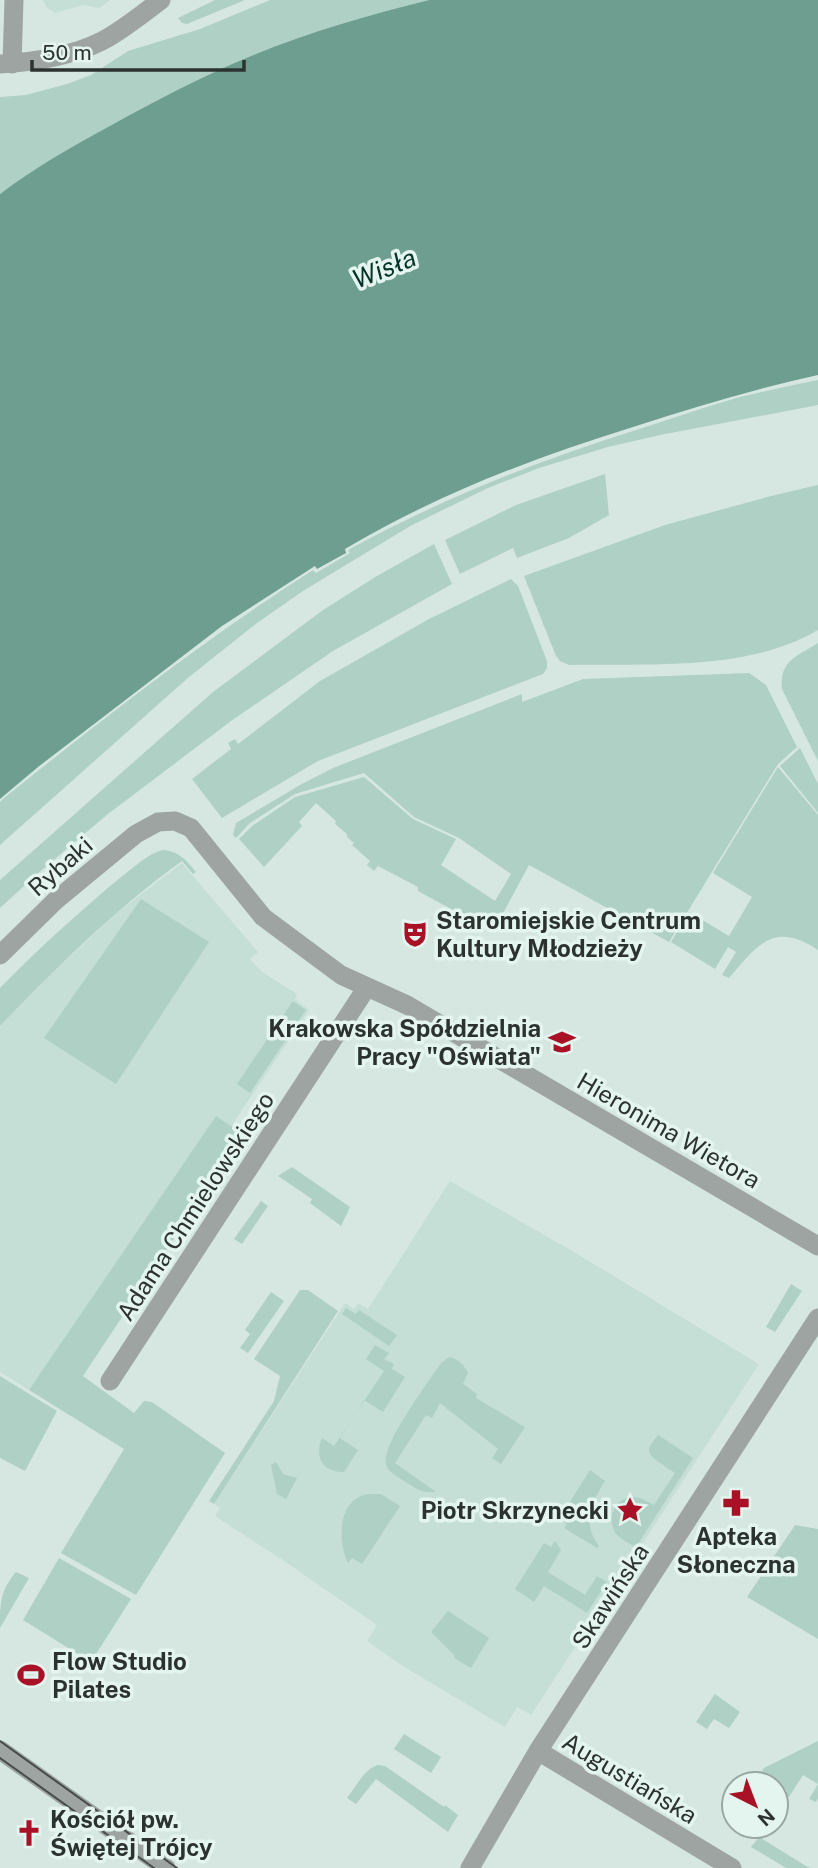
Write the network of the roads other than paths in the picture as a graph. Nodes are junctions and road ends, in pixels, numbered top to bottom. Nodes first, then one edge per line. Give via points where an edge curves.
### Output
1 (14, 0) edge
2 (161, 0) edge
3 (6, 64) edge
4 (158, 822) joint
5 (0, 955) edge
6 (367, 987) junction
7 (818, 1246) edge
8 (818, 1318) edge
9 (110, 1381) dead end
10 (0, 1750) edge
11 (538, 1751) junction
12 (166, 1868) edge
13 (470, 1868) edge
14 (732, 1868) edge

1 - 3 street
2 - 3 street via 102,41 77,51
4 - 5 street, Rybaki via 136,834 55,901
4 - 6 street, Hieronima Wietora via 175,821 191,828 263,917 341,975
6 - 7 street, Hieronima Wietora via 407,1005
6 - 9 street, Adama Chmielowskiego
8 - 11 street, Skawińska
10 - 12 street
11 - 13 street, Skawińska
11 - 14 street, Augustiańska

